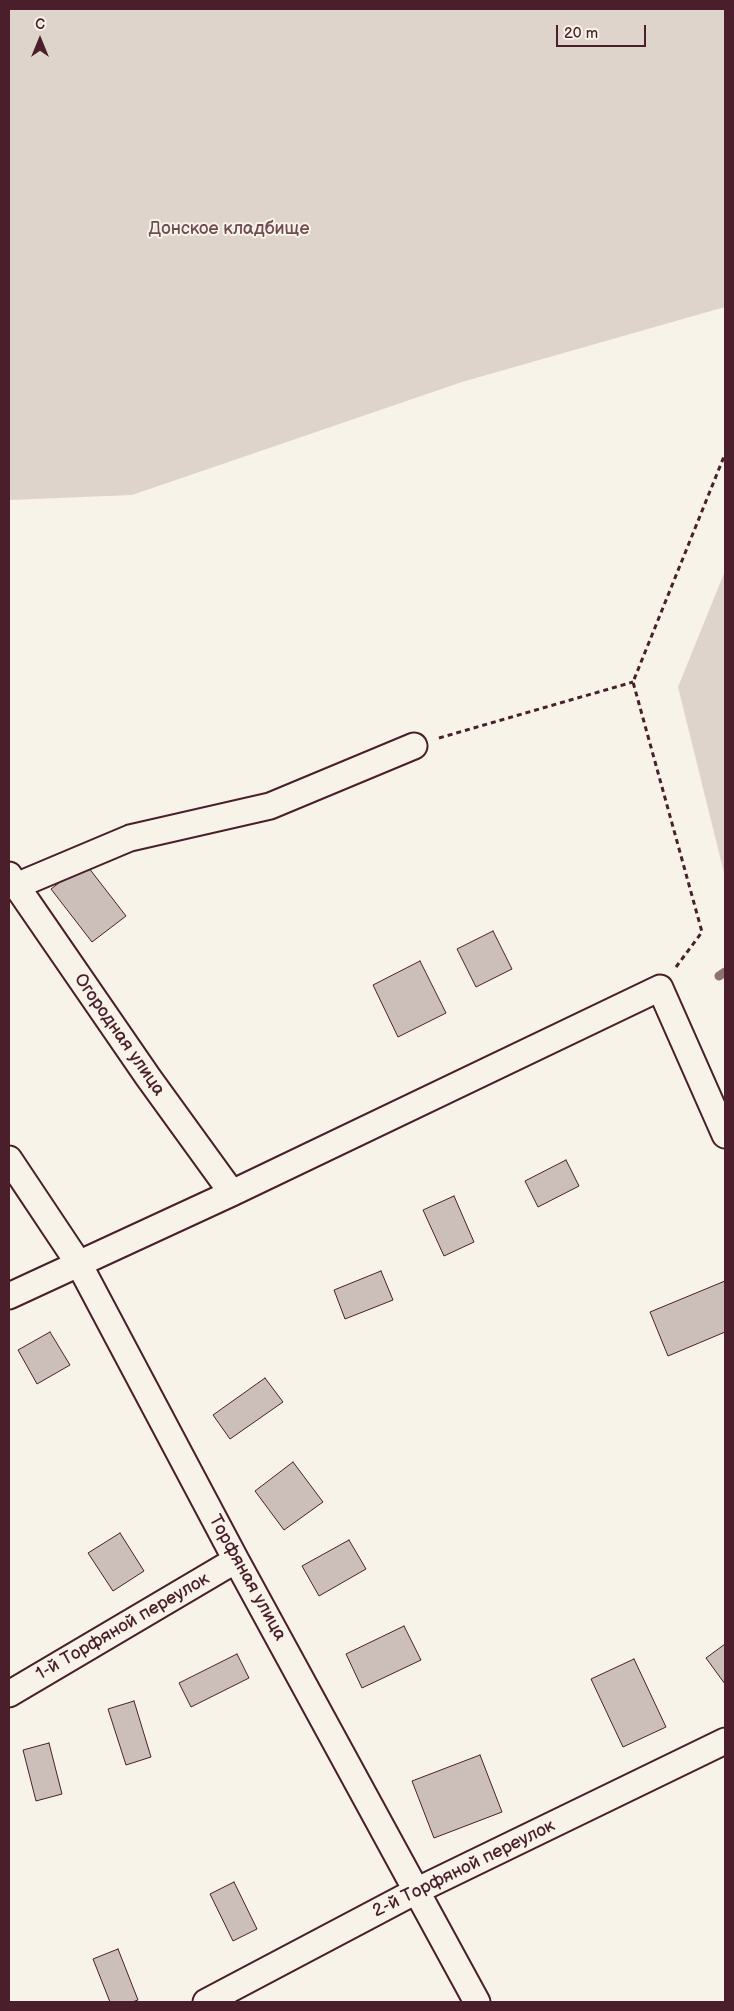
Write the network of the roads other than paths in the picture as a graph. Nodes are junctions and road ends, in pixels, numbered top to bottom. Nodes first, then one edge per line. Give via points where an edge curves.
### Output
1 (414, 746) road end
2 (13, 880) edge
3 (725, 1134) edge
4 (9, 1159) edge
5 (232, 1193) junction
6 (79, 1264) junction
7 (9, 1296) edge
8 (236, 1560) junction
9 (9, 1694) edge
10 (725, 1741) edge
11 (418, 1890) junction
12 (206, 2002) edge
13 (477, 2002) edge

1 - 2 street via 270,806 130,838
2 - 5 street, Огородная улица via 148,1078
3 - 5 street via 660,988
4 - 6 street, Торфяная улица
5 - 6 street
6 - 7 street
6 - 8 street, Торфяная улица
8 - 9 street, 1-й Торфяной переулок
8 - 11 street, Торфяная улица
10 - 11 street, 2-й Торфяной переулок
11 - 12 street, 2-й Торфяной переулок
11 - 13 street, Торфяная улица

